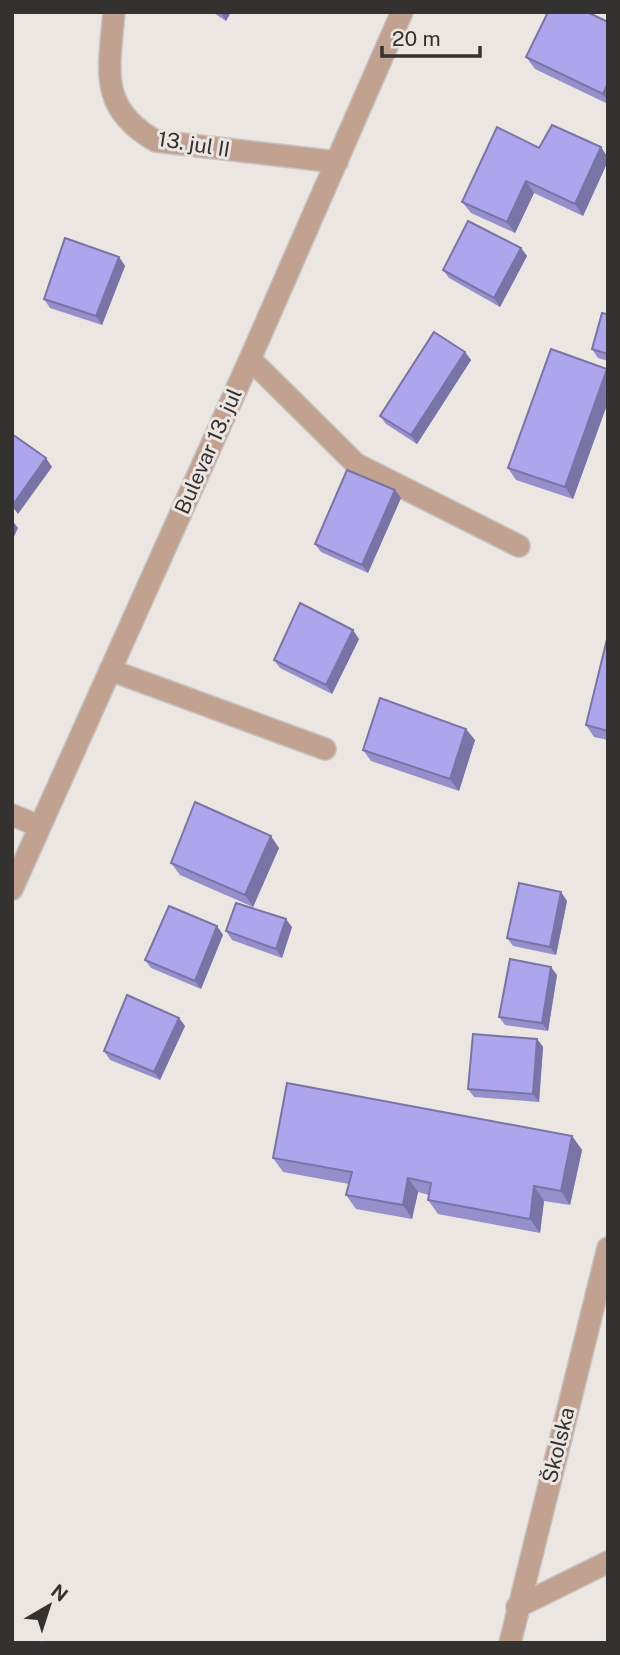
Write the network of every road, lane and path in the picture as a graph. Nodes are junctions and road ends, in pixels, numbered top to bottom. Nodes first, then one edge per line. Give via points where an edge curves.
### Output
1 (114, 12) edge
2 (402, 12) edge
3 (337, 162) junction
4 (250, 359) junction
5 (519, 546) dead end
6 (110, 670) junction
7 (325, 749) dead end
8 (12, 815) edge
9 (39, 826) junction
10 (12, 889) edge
11 (608, 1248) edge
12 (608, 1562) edge
13 (517, 1607) junction
14 (510, 1643) edge

1 - 3 street, 13. jul II via 110,66 117,108 145,134 156,141
2 - 3 street, Bulevar 13. jul
3 - 4 street, Bulevar 13. jul
4 - 5 street via 356,464
4 - 6 street, Bulevar 13. jul
6 - 7 street
6 - 9 street, Bulevar 13. jul
8 - 9 street
9 - 10 street, Bulevar 13. jul
11 - 13 street, Školska
12 - 13 street
13 - 14 street, Školska

